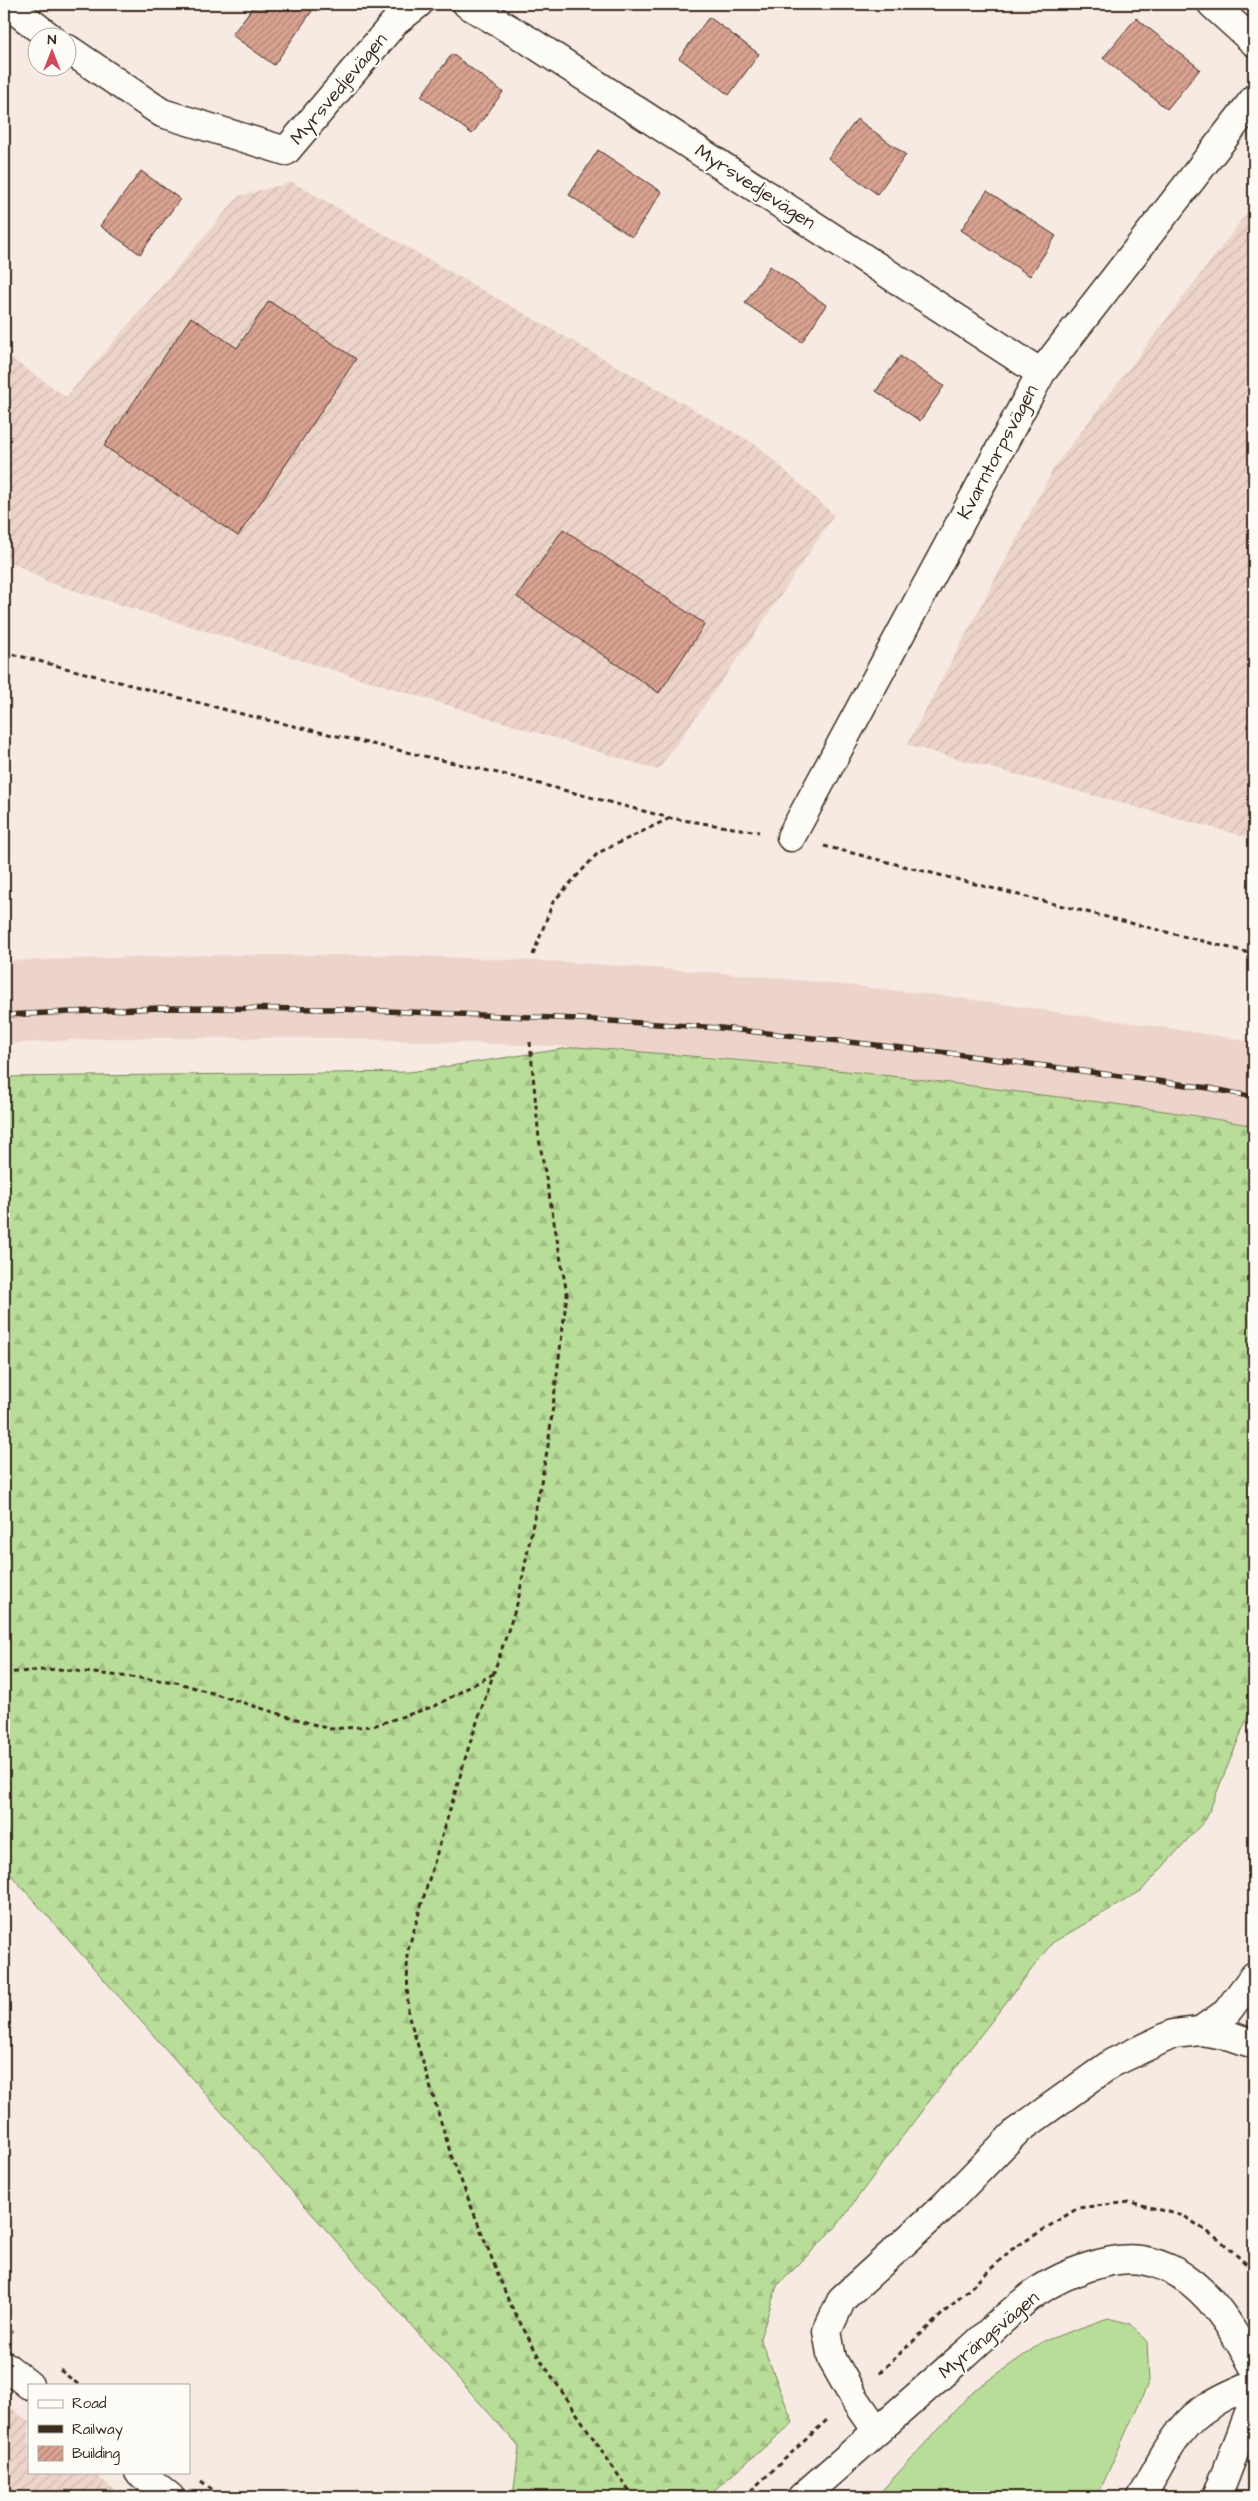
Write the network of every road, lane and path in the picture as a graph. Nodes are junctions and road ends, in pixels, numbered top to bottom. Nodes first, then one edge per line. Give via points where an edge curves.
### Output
1 (7, 4) edge
2 (418, 4) edge
3 (467, 4) edge
4 (1212, 4) edge
5 (38, 28) edge
6 (1254, 42) edge
7 (78, 56) edge
8 (1254, 99) edge
9 (1041, 373) junction
10 (4, 652) edge
11 (670, 818) junction
12 (790, 837) junction
13 (1254, 954) edge
14 (533, 955) dead end
15 (530, 1042) dead end
16 (4, 1673) edge
17 (494, 1673) junction
18 (1254, 1976) edge
19 (1200, 2031) junction
20 (1254, 2044) edge
21 (4, 2365) edge
22 (1254, 2367) edge
23 (28, 2384) edge
24 (1254, 2384) edge
25 (1254, 2401) edge
26 (877, 2431) junction
27 (141, 2474) edge
28 (195, 2476) dead end
29 (170, 2497) edge
30 (222, 2497) edge
31 (633, 2497) edge
32 (802, 2497) edge
33 (1142, 2497) edge
34 (1217, 2497) edge

1 - 5 street
2 - 7 street, Myrsvedjevägen via 395,22 286,151 162,113
3 - 9 street, Myrsvedjevägen
4 - 6 street
8 - 9 street, Kvarntorpsvägen
9 - 12 street, Kvarntorpsvägen
10 - 11 path via 246,715 502,774
11 - 12 path
11 - 14 path via 598,853 553,902
12 - 13 path
15 - 17 path via 538,1139 567,1294 541,1484 518,1601
16 - 17 path via 58,1669 176,1682 329,1730 373,1726 435,1706
17 - 31 path via 407,1954 408,2013 451,2155 509,2302 540,2359
18 - 19 street via 1226,2013
19 - 20 street
19 - 26 street via 1174,2034 1112,2063 1016,2132 943,2207 842,2299 827,2331 832,2359
21 - 23 street
22 - 26 street, Myrängsvägen via 1229,2322 1204,2293 1182,2275 1154,2263 1117,2258 1088,2267 1038,2291
24 - 33 street via 1225,2396 1194,2417 1162,2459
25 - 34 street
26 - 32 street, Myrängsvägen
27 - 29 street
28 - 30 path

